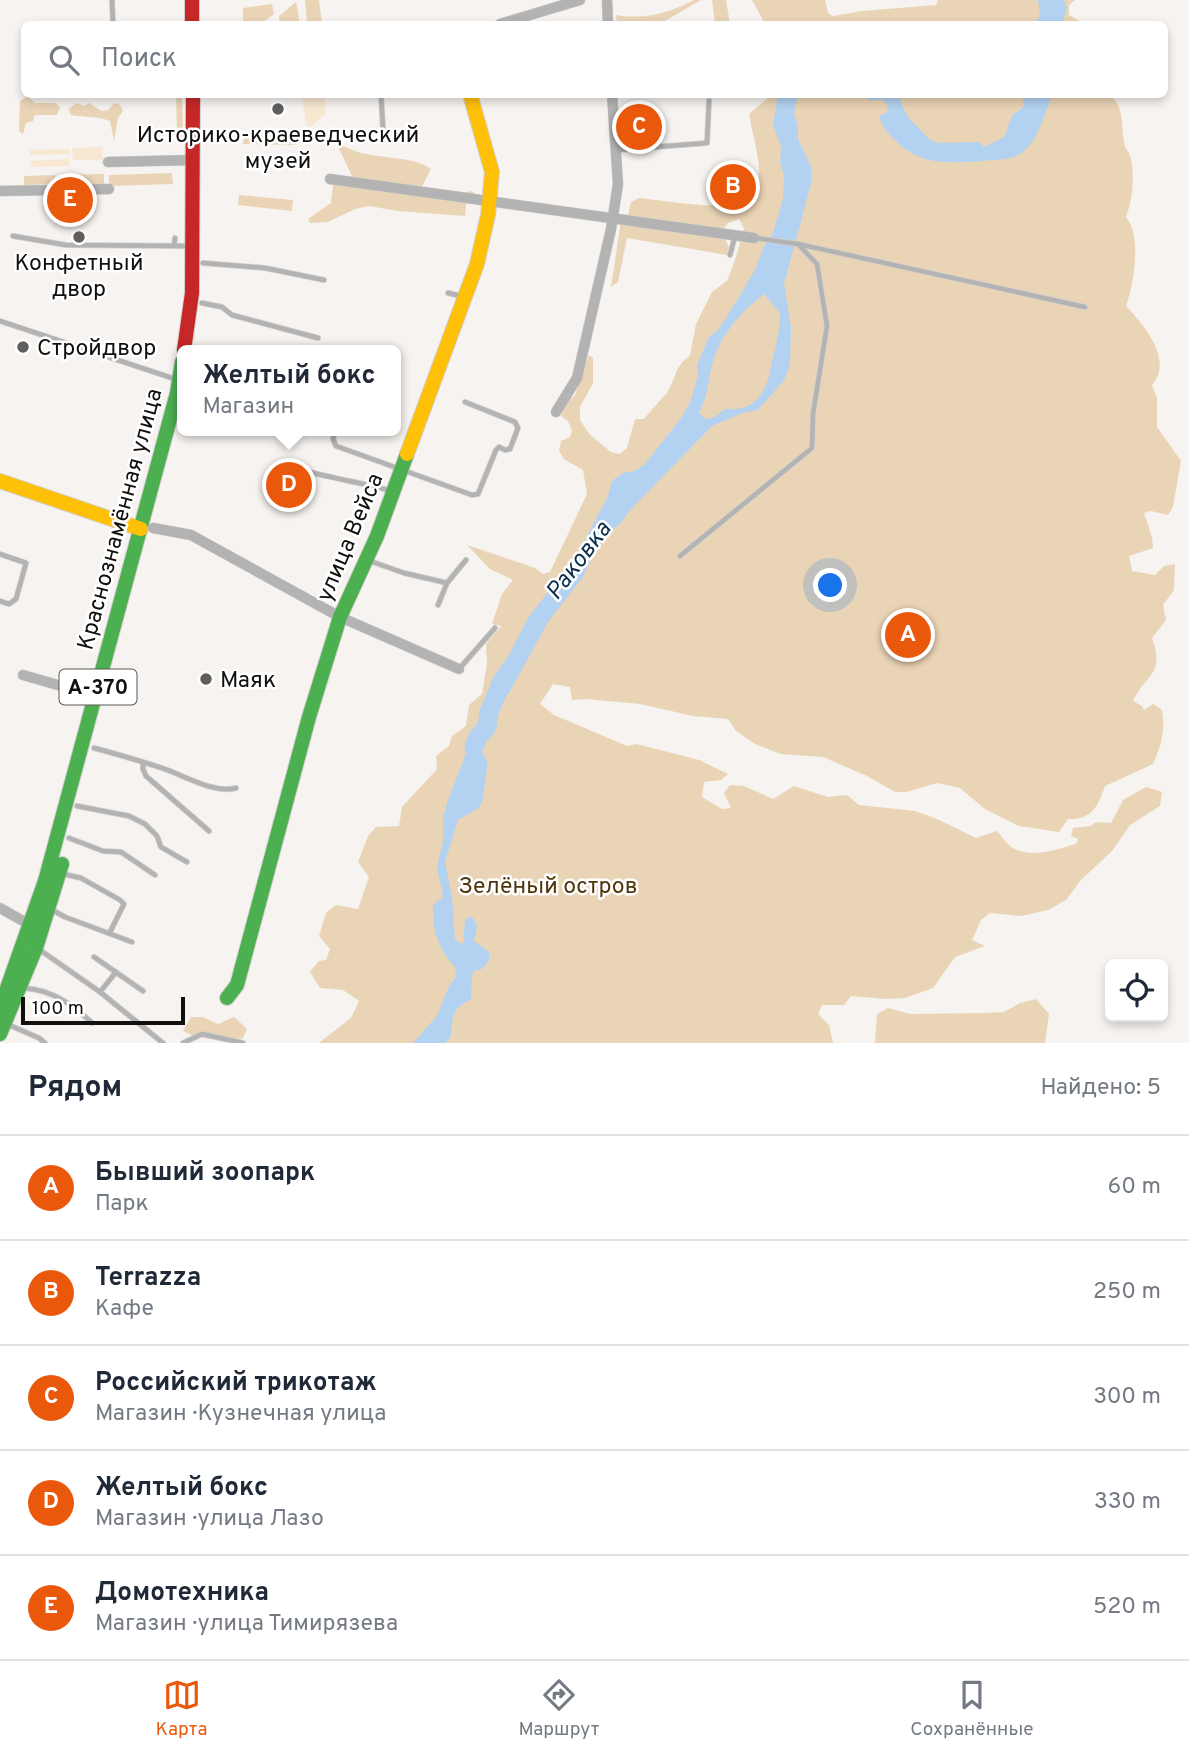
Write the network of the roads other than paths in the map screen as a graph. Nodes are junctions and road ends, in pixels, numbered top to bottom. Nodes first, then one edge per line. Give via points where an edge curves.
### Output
1 (112, 0) edge
2 (192, 0) edge
3 (204, 0) edge
4 (580, 0) edge
5 (607, 0) edge
6 (113, 21) edge
7 (192, 21) edge
8 (204, 21) edge
9 (509, 21) edge
10 (608, 21) edge
11 (193, 98) edge
12 (204, 98) edge
13 (381, 98) edge
14 (471, 98) edge
15 (612, 98) edge
16 (709, 101) dead end
17 (383, 130) dead end
18 (615, 150) junction
19 (193, 160) junction
20 (108, 162) dead end
21 (330, 179) dead end
22 (109, 189) dead end
23 (0, 191) edge
24 (490, 202) junction
25 (613, 217) junction
26 (735, 235) junction
27 (13, 236) dead end
28 (175, 238) dead end
29 (754, 238) joint
30 (798, 244) junction
31 (174, 246) junction
32 (192, 246) junction
33 (730, 255) dead end
34 (203, 263) junction
35 (324, 280) dead end
36 (449, 293) dead end
37 (465, 296) junction
38 (202, 303) junction
39 (1085, 307) dead end
40 (0, 321) edge
41 (318, 338) dead end
42 (185, 345) edge
43 (196, 345) edge
44 (177, 380) edge
45 (177, 398) edge
46 (465, 402) dead end
47 (556, 412) dead end
48 (177, 429) edge
49 (334, 436) edge
50 (291, 467) dead end
51 (402, 468) junction
52 (0, 481) edge
53 (393, 491) junction
54 (147, 528) junction
55 (0, 554) edge
56 (680, 556) dead end
57 (366, 560) junction
58 (466, 560) dead end
59 (447, 583) junction
60 (0, 601) edge
61 (438, 605) dead end
62 (340, 617) junction
63 (495, 628) dead end
64 (114, 651) junction
65 (459, 669) joint
66 (23, 675) dead end
67 (96, 696) junction
68 (94, 748) junction
69 (143, 763) junction
70 (236, 788) dead end
71 (78, 806) junction
72 (209, 831) dead end
73 (69, 838) junction
74 (187, 862) dead end
75 (60, 874) junction
76 (155, 875) dead end
77 (0, 908) edge
78 (50, 909) junction
79 (36, 928) junction
80 (110, 932) junction
81 (132, 942) dead end
82 (36, 948) junction
83 (94, 957) dead end
84 (116, 972) junction
85 (11, 985) junction
86 (143, 991) dead end
87 (100, 992) junction
88 (228, 998) dead end
89 (0, 1008) edge
90 (92, 1023) dead end
91 (3, 1029) edge
92 (45, 1043) edge
93 (163, 1043) edge
94 (183, 1043) edge
95 (243, 1043) edge

1 - 6 lane
2 - 7 main road
3 - 8 main road
4 - 9 street
5 - 10 street
11 - 19 main road
12 - 34 main road
13 - 17 lane
14 - 24 main road, улица Вейса via 492,172
15 - 18 street
16 - 18 lane via 708,143
18 - 25 street via 618,184
19 - 20 street
19 - 32 main road
21 - 24 street
22 - 23 street
24 - 25 street
24 - 37 main road, улица Вейса
25 - 26 street
25 - 47 street via 577,379
26 - 29 street
26 - 33 lane
27 - 31 lane via 66,245
28 - 31 lane
29 - 30 lane
30 - 39 lane
30 - 56 lane via 817,264 827,326 812,449
31 - 32 lane
32 - 42 main road
34 - 35 lane via 264,268
34 - 38 main road
36 - 37 lane
37 - 51 main road, улица Вейса
38 - 41 lane
38 - 43 main road
40 - 44 lane
45 - 54 main road, Краснознамённая улица / А-370
46 - 51 lane via 515,422 518,428 510,449 496,450 478,494
48 - 54 main road, Краснознамённая улица / А-370
49 - 51 lane via 335,446
50 - 53 lane
51 - 53 main road, улица Вейса
52 - 54 main road
53 - 57 main road, улица Вейса
54 - 62 street via 191,535
54 - 64 main road, Краснознамённая улица / А-370
55 - 60 lane via 26,562 16,599 9,604
57 - 59 lane
57 - 62 main road, улица Вейса
58 - 59 lane
59 - 61 lane
62 - 65 street
62 - 88 main road, улица Вейса via 237,985
63 - 65 lane
64 - 67 main road, Краснознамённая улица / А-370
64 - 68 main road, Краснознамённая улица / А-370
66 - 67 street
67 - 79 main road, Краснознамённая улица / А-370
68 - 69 lane
68 - 71 main road, Краснознамённая улица / А-370
69 - 70 lane via 193,781
69 - 72 lane via 146,776
71 - 73 main road, Краснознамённая улица / А-370
71 - 74 lane via 129,816 145,824 161,847
73 - 75 main road, Краснознамённая улица / А-370
73 - 76 lane via 121,852
75 - 78 main road, Краснознамённая улица / А-370
75 - 80 lane via 81,878 124,904
77 - 79 street
78 - 79 main road, Краснознамённая улица / А-370
78 - 80 lane
79 - 82 main road, Краснознамённая улица / А-370
79 - 85 main road, Краснознамённая улица / А-370
80 - 81 lane
82 - 85 main road, Краснознамённая улица / А-370
82 - 87 lane
83 - 84 lane
84 - 86 lane
84 - 87 lane
85 - 89 main road, Краснознамённая улица / А-370
85 - 90 lane via 58,996
85 - 91 main road, Краснознамённая улица / А-370
87 - 93 lane
91 - 92 lane
94 - 95 lane via 202,1034

